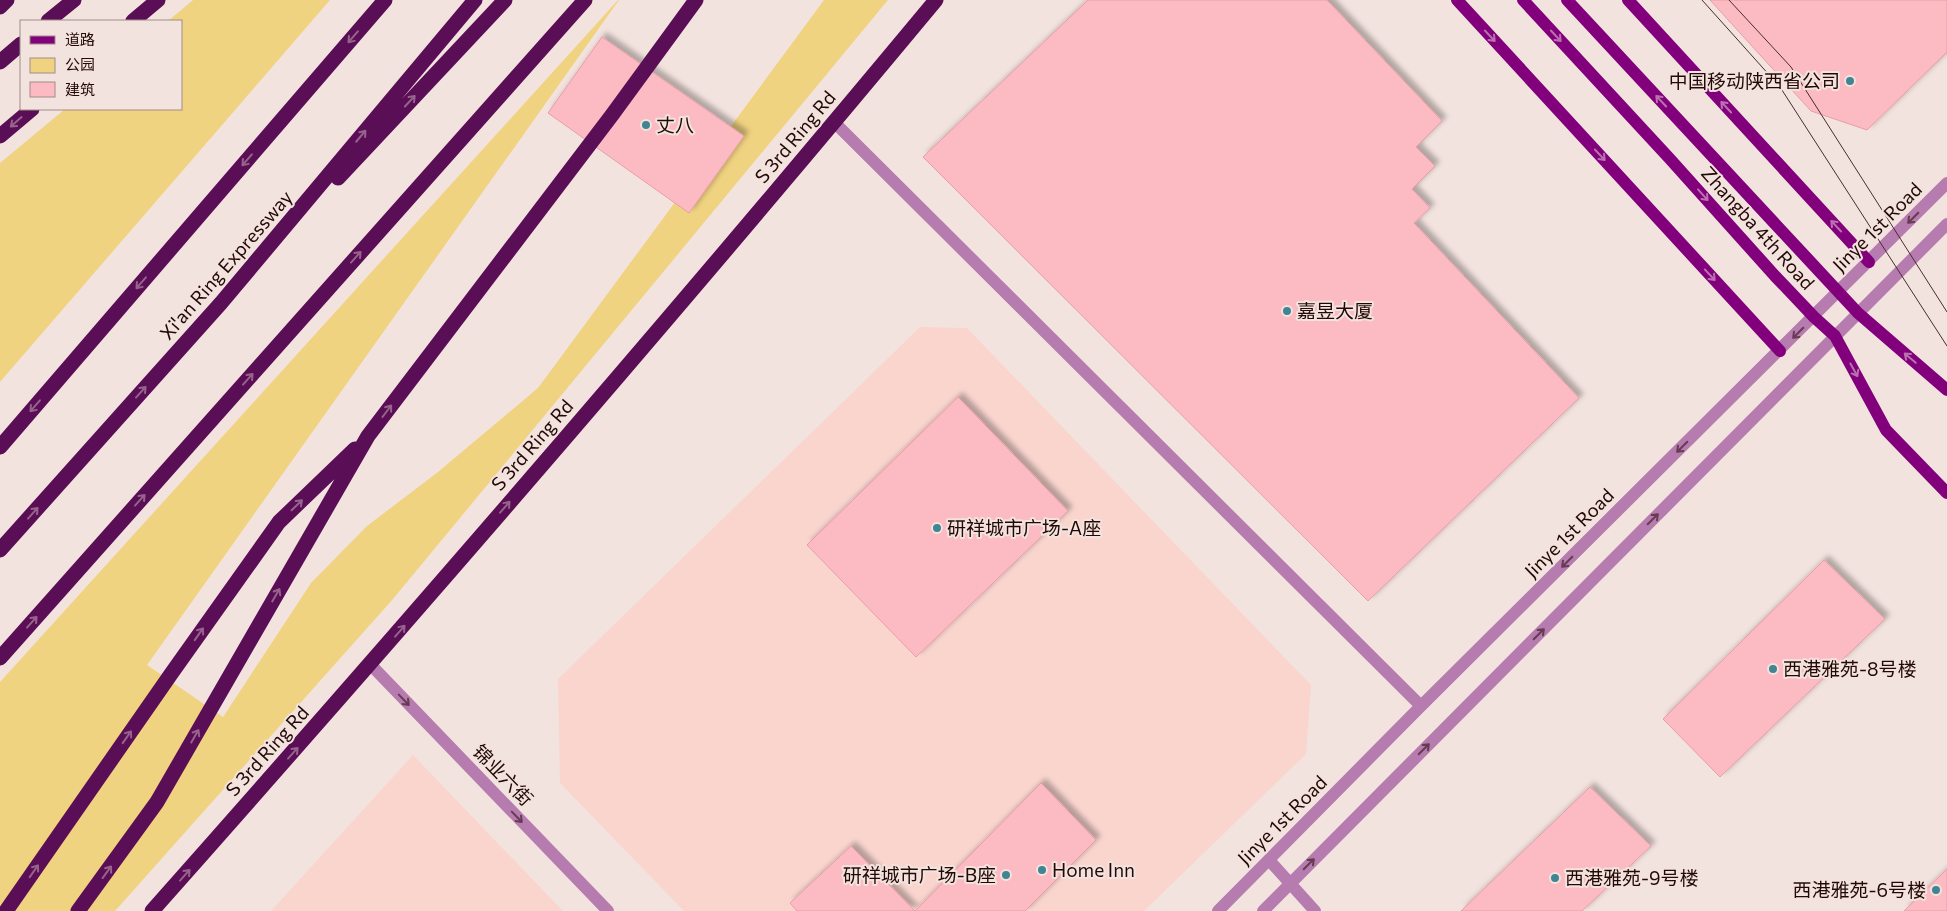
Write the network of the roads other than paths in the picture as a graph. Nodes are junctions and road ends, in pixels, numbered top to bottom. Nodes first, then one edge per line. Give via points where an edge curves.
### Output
1 (7, 0) edge
2 (74, 0) edge
3 (158, 0) edge
4 (385, 0) edge
5 (475, 0) edge
6 (505, 0) edge
7 (585, 0) edge
8 (696, 0) edge
9 (936, 0) edge
10 (1457, 0) edge
11 (1523, 0) edge
12 (1567, 0) edge
13 (1628, 0) edge
14 (0, 7) edge
15 (49, 20) edge
16 (134, 20) edge
17 (20, 45) edge
18 (0, 62) edge
19 (31, 110) edge
20 (834, 122) junction
21 (0, 136) edge
22 (1947, 183) edge
23 (1947, 224) edge
24 (1869, 262) junction
25 (1838, 293) junction
26 (221, 303) junction
27 (1858, 313) junction
28 (1814, 317) junction
29 (1835, 336) junction
30 (1780, 351) junction
31 (1947, 390) edge
32 (368, 436) junction
33 (0, 447) edge
34 (1947, 493) edge
35 (0, 550) edge
36 (0, 658) edge
37 (371, 665) junction
38 (1421, 706) junction
39 (1269, 860) junction
40 (1289, 884) junction
41 (6, 911) edge
42 (78, 911) edge
43 (152, 911) edge
44 (608, 911) edge
45 (1218, 911) edge
46 (1262, 911) edge
47 (1315, 911) edge

1 - 14 highway
2 - 15 highway
3 - 16 highway
4 -> 33 highway
26 -> 5 highway, Xi'an Ring Expressway
26 -> 6 highway
36 -> 7 highway
32 -> 8 highway
9 - 20 highway, S 3rd Ring Rd
10 -> 30 main road
11 -> 28 main road, Zhangba 4th Road
25 -> 12 main road, Zhangba 4th Road
24 -> 13 main road
17 - 18 highway
19 -> 21 highway
37 -> 20 highway, S 3rd Ring Rd
20 - 38 street
22 -> 24 street, Jinye 1st Road
23 - 27 street
24 - 25 street, Jinye 1st Road
25 - 27 main road, Zhangba 4th Road
25 - 28 street, Jinye 1st Road
35 -> 26 highway, Xi'an Ring Expressway
27 - 29 street
31 -> 27 main road, Zhangba 4th Road
28 - 29 main road, Zhangba 4th Road
28 -> 30 street, Jinye 1st Road
29 -> 34 main road, Zhangba 4th Road via 1886,430
40 -> 29 street
30 -> 38 street, Jinye 1st Road
41 -> 32 highway via 279,522
42 -> 32 highway via 157,802
43 -> 37 highway, S 3rd Ring Rd
37 -> 44 street, 锦业六街
38 - 39 street, Jinye 1st Road
39 - 40 street
39 - 45 street, Jinye 1st Road
40 - 46 street
40 - 47 street

